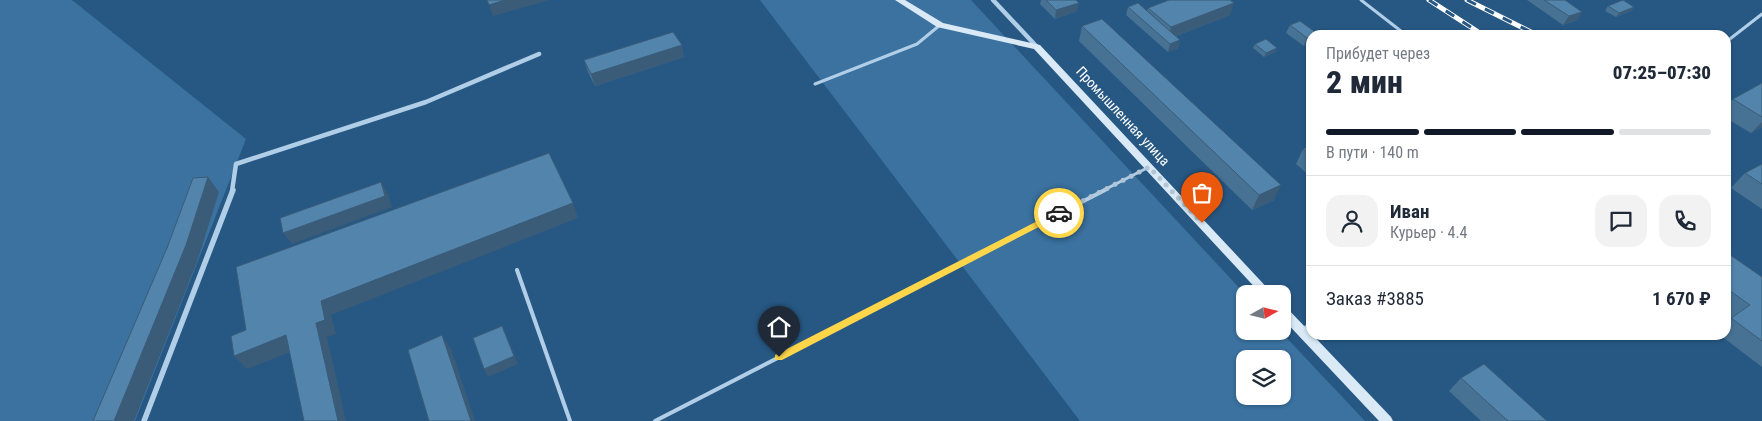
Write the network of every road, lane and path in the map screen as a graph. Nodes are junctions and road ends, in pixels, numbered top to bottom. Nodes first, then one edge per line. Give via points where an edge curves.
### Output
1 (899, 0) edge
2 (993, 0) edge
3 (1361, 0) edge
4 (1762, 14) edge
5 (940, 25) junction
6 (1400, 30) edge
7 (1731, 38) edge
8 (1037, 47) junction
9 (539, 54) dead end
10 (815, 84) dead end
11 (1149, 167) junction
12 (516, 270) dead end
13 (1260, 285) edge
14 (1291, 316) edge
15 (1306, 327) edge
16 (1317, 340) edge
17 (144, 421) edge
18 (570, 421) edge
19 (655, 421) edge
20 (1386, 421) edge

1 - 5 street
2 - 8 street, Промышленная улица
3 - 6 lane
4 - 7 lane
5 - 8 street
5 - 10 lane via 917,44
8 - 11 street, Промышленная улица
9 - 17 street via 426,102 236,164 232,194
11 - 13 street, Промышленная улица
11 - 19 lane
12 - 18 lane
14 - 15 street
16 - 20 street

